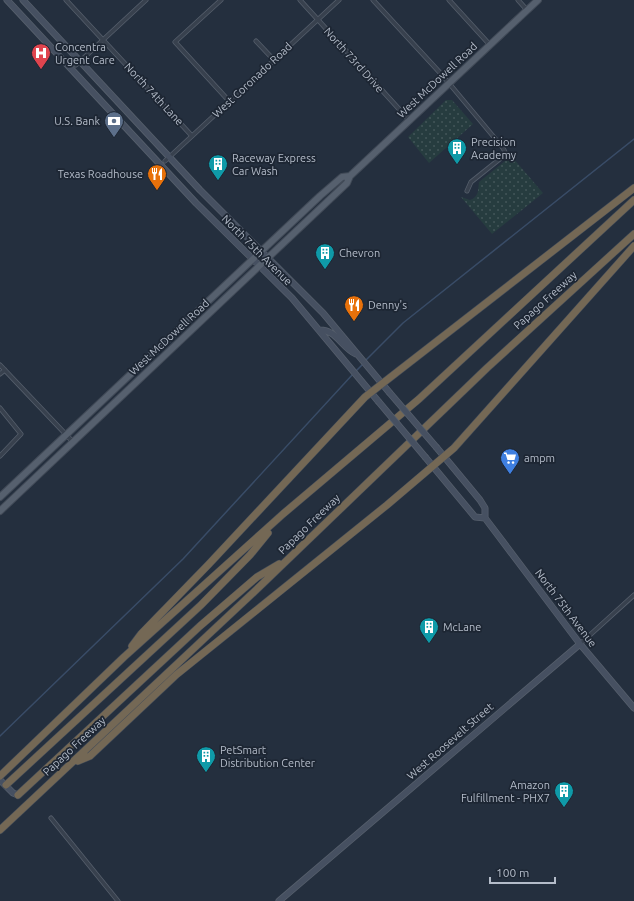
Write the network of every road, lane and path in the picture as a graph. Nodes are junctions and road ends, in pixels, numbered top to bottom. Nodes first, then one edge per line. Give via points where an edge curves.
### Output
1 (8, 0) edge
2 (20, 0) edge
3 (23, 0) edge
4 (146, 0) edge
5 (221, 0) edge
6 (300, 0) edge
7 (339, 0) edge
8 (373, 0) edge
9 (449, 0) edge
10 (518, 0) edge
11 (538, 0) edge
12 (68, 1) edge
13 (527, 10) junction
14 (36, 14) junction
15 (318, 20) junction
16 (103, 39) junction
17 (256, 41) dead end
18 (490, 44) junction
19 (274, 60) junction
20 (78, 63) junction
21 (448, 83) junction
22 (229, 101) junction
23 (409, 120) junction
24 (192, 136) junction
25 (167, 159) junction
26 (350, 176) junction
27 (634, 188) edge
28 (467, 191) dead end
29 (634, 200) edge
30 (634, 234) edge
31 (634, 246) edge
32 (261, 250) junction
33 (268, 257) junction
34 (253, 258) junction
35 (260, 265) junction
36 (319, 330) junction
37 (358, 355) junction
38 (0, 365) edge
39 (5, 370) junction
40 (0, 374) edge
41 (382, 382) junction
42 (371, 392) junction
43 (0, 408) edge
44 (66, 435) junction
45 (73, 442) junction
46 (0, 456) edge
47 (444, 457) junction
48 (433, 467) junction
49 (0, 498) edge
50 (0, 511) edge
51 (283, 514) junction
52 (485, 518) junction
53 (290, 558) junction
54 (634, 595) edge
55 (580, 644) junction
56 (124, 658) junction
57 (634, 708) edge
58 (72, 764) junction
59 (0, 776) edge
60 (0, 780) edge
61 (6, 785) junction
62 (18, 795) joint
63 (51, 818) dead end
64 (0, 830) edge
65 (118, 901) edge
66 (279, 901) edge

1 - 34 main road, North 75th Avenue via 196,203
2 - 14 main road
3 - 14 main road, North 75th Avenue
4 - 16 street
5 - 22 street via 175,42
6 - 15 street, North 73rd Drive
7 - 15 street, West Coronado Road
8 - 21 street
9 - 18 street
10 - 13 street
11 - 13 main road, West McDowell Road
12 - 16 street, North 74th Lane
13 - 18 main road, West McDowell Road
14 - 20 main road, North 75th Avenue
15 - 19 street, West Coronado Road
15 - 23 street, North 73rd Drive
16 - 20 street
16 - 24 street, North 74th Lane
17 - 19 street
18 - 21 main road, West McDowell Road
19 - 22 street, West Coronado Road
20 - 25 main road, North 75th Avenue
21 - 23 main road, West McDowell Road
21 - 28 street via 496,138 506,154 471,182
22 - 24 street, West Coronado Road
23 - 26 main road, West McDowell Road
24 - 25 street, West Coronado Road
25 - 32 main road, North 75th Avenue
26 - 32 main road, West McDowell Road via 342,177
26 - 33 main road, West McDowell Road via 347,183
27 - 41 highway
29 - 51 highway, Papago Freeway via 420,399
30 - 53 highway, Papago Freeway via 487,368
31 - 47 highway
32 - 33 main road, North 75th Avenue
32 - 34 main road, West McDowell Road
33 - 35 main road, West McDowell Road
33 - 37 main road, North 75th Avenue via 323,313
34 - 35 main road, North 75th Avenue
34 - 44 main road, West McDowell Road
35 - 36 main road, North 75th Avenue
35 - 45 main road, West McDowell Road
36 - 37 main road via 333,334 349,351
36 - 42 main road, North 75th Avenue
37 - 41 main road, North 75th Avenue
38 - 39 street
39 - 40 street
39 - 44 street
41 - 42 highway
41 - 47 main road, North 75th Avenue, bridge
42 - 48 main road, North 75th Avenue, bridge
42 - 56 highway via 141,634
43 - 46 street via 21,434
44 - 45 street
44 - 49 main road, West McDowell Road
45 - 50 main road, West McDowell Road
47 - 48 highway
47 - 52 main road, North 75th Avenue via 485,508
48 - 52 main road, North 75th Avenue via 475,517
48 - 58 highway via 194,660 90,756
51 - 56 highway, Papago Freeway
51 - 61 highway via 250,555 201,605
52 - 55 main road, North 75th Avenue
53 - 58 highway, Papago Freeway
53 - 62 highway via 257,577 177,646
54 - 55 street, West Roosevelt Street
55 - 57 main road, North 75th Avenue
55 - 66 main road, West Roosevelt Street
56 - 59 highway, Papago Freeway
58 - 64 highway, Papago Freeway
60 - 61 main road
61 - 62 main road
63 - 65 street

